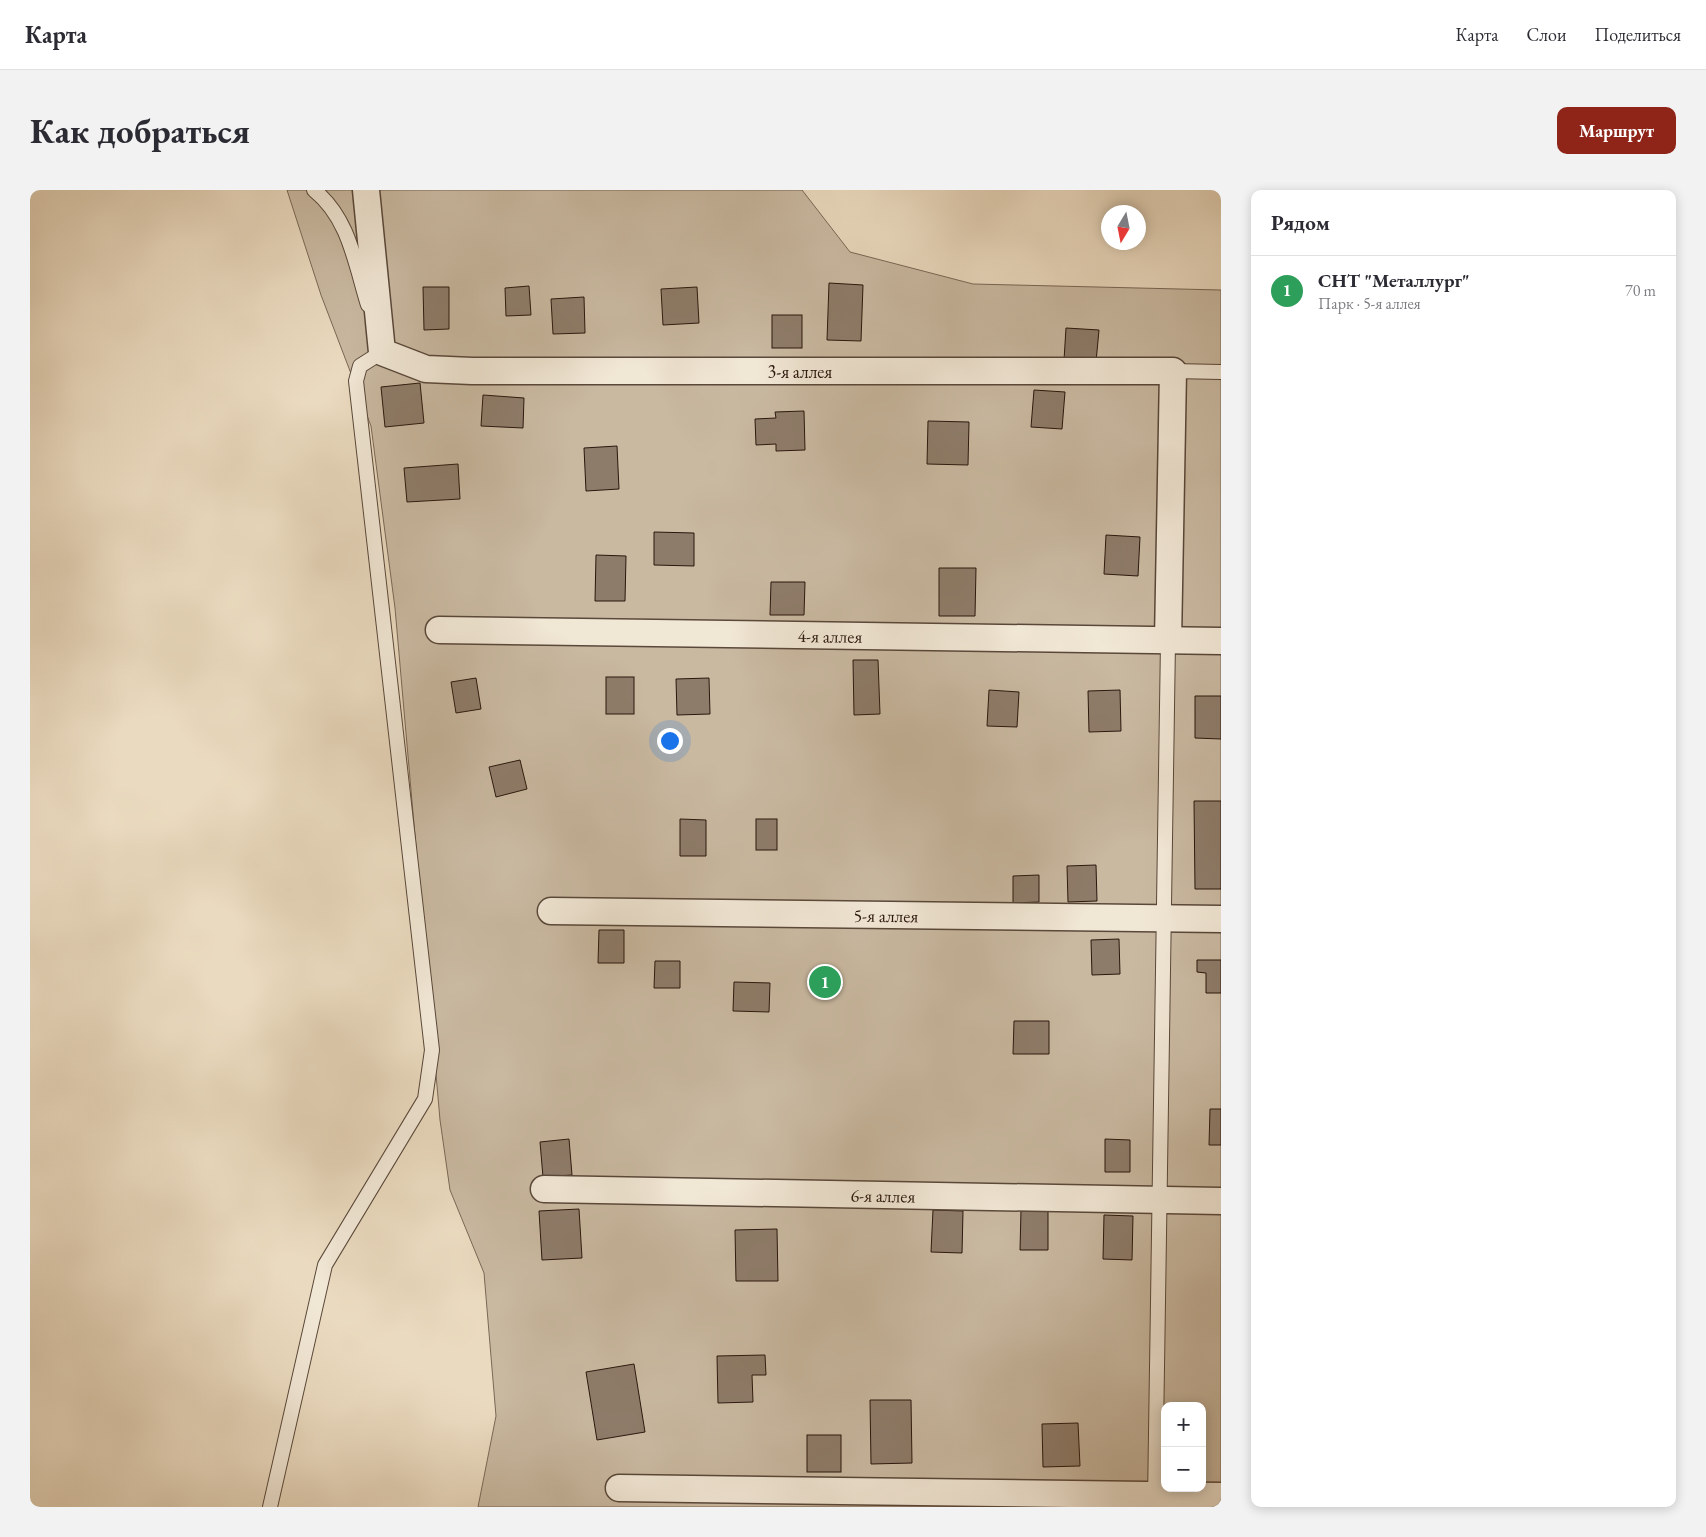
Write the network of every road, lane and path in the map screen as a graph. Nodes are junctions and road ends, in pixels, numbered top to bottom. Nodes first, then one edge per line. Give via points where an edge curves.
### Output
1 (314, 190) edge
2 (366, 190) edge
3 (382, 352) junction
4 (1173, 371) junction
5 (1221, 372) edge
6 (439, 630) dead end
7 (1168, 641) junction
8 (1221, 641) edge
9 (551, 911) dead end
10 (1164, 918) junction
11 (1221, 919) edge
12 (544, 1189) dead end
13 (1159, 1200) junction
14 (1221, 1201) edge
15 (619, 1488) dead end
16 (1221, 1496) edge
17 (1155, 1501) edge
18 (270, 1507) edge

1 - 3 lane via 333,208 344,226
2 - 3 street
3 - 4 street, 3-я аллея via 426,369 472,371
3 - 18 lane via 360,366 356,382 432,1050 425,1099 325,1265
4 - 5 lane, 3-я аллея
4 - 7 street
6 - 7 street, 4-я аллея
7 - 8 street, 4-я аллея
7 - 10 lane
9 - 10 street, 5-я аллея
10 - 11 street, 5-я аллея
10 - 13 lane
12 - 13 street, 6-я аллея
13 - 14 street, 6-я аллея
13 - 17 lane
15 - 17 street
16 - 17 street

